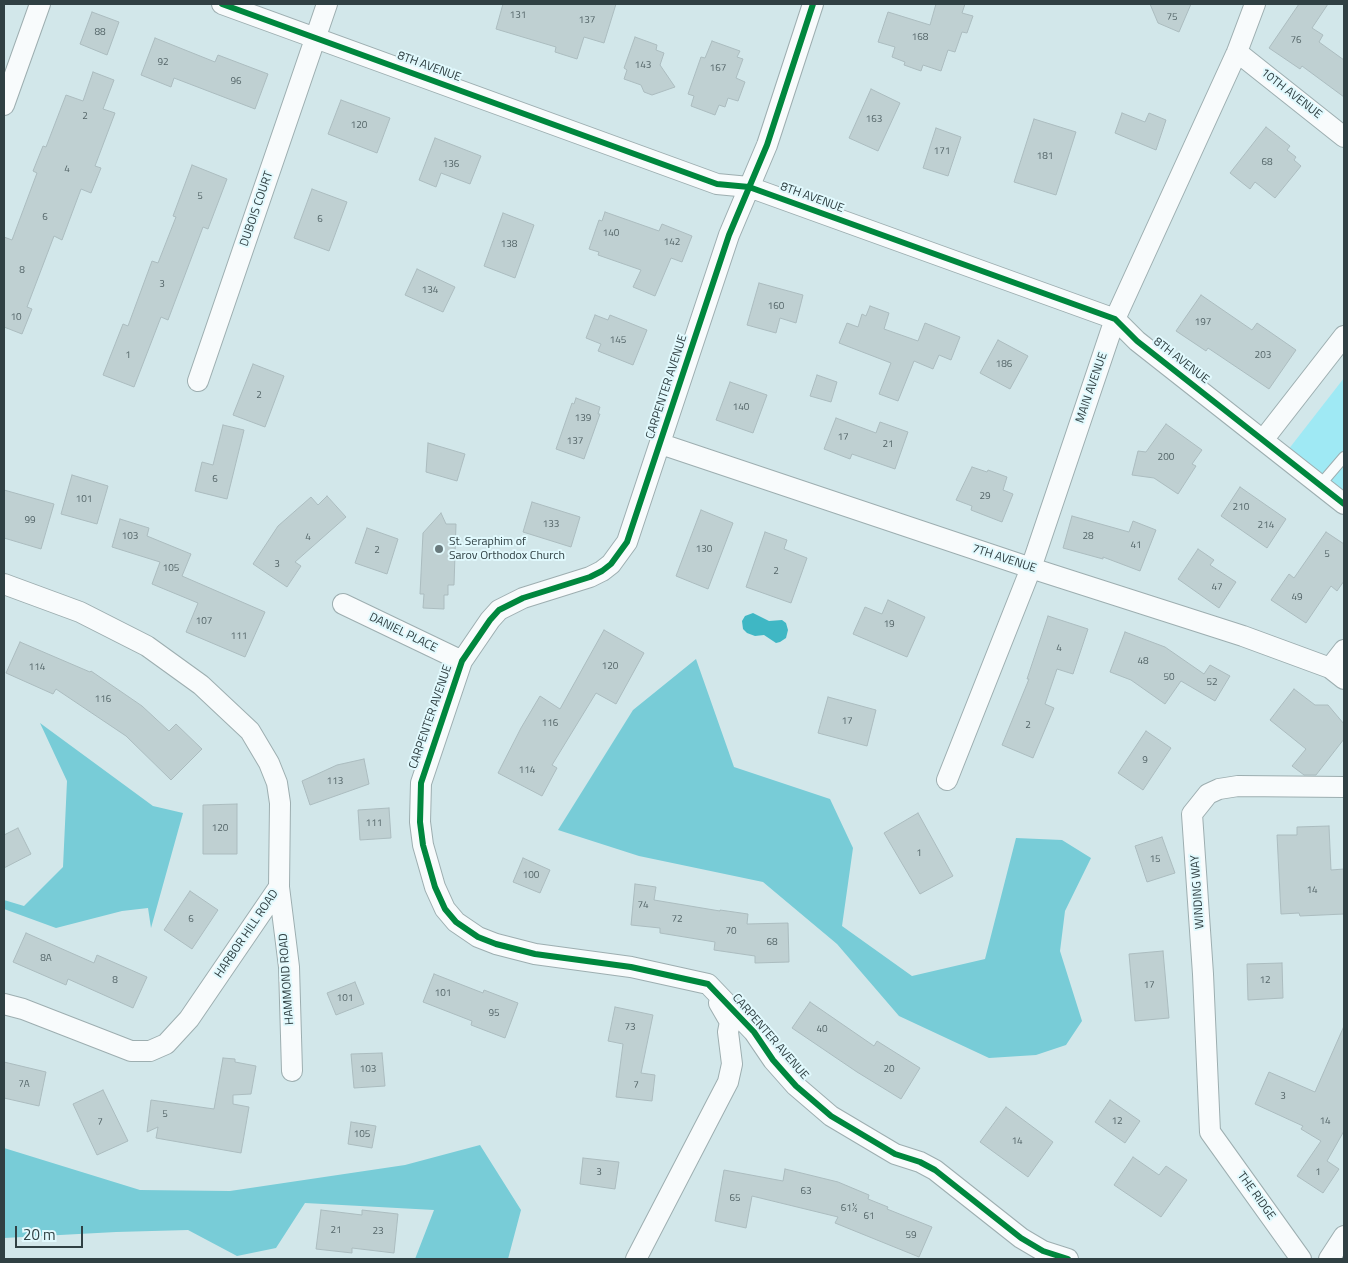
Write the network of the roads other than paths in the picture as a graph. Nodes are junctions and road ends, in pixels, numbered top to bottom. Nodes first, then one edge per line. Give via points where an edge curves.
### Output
1 (40, 4) edge
2 (222, 4) edge
3 (327, 4) edge
4 (813, 4) edge
5 (1255, 4) edge
6 (316, 38) junction
7 (1237, 52) junction
8 (4, 105) edge
9 (1344, 137) edge
10 (749, 187) junction
11 (1115, 319) junction
12 (1344, 336) edge
13 (198, 381) dead end
14 (1263, 440) junction
15 (661, 444) junction
16 (1344, 457) edge
17 (1320, 485) junction
18 (1344, 504) edge
19 (1032, 568) junction
20 (4, 584) edge
21 (343, 604) dead end
22 (1344, 650) edge
23 (462, 661) junction
24 (1337, 673) edge
25 (948, 780) dead end
26 (1344, 786) edge
27 (279, 888) junction
28 (708, 984) junction
29 (4, 1004) edge
30 (292, 1071) dead end
31 (1210, 1132) joint
32 (1344, 1236) edge
33 (636, 1259) edge
34 (1068, 1259) edge
35 (1302, 1259) edge
36 (1329, 1259) edge

1 - 8 street
2 - 6 street, 8TH AVENUE
3 - 6 street, DUBOIS COURT
4 - 10 street, CARPENTER AVENUE
5 - 7 street, MAIN AVENUE
6 - 10 street, 8TH AVENUE via 717,184
6 - 13 street, DUBOIS COURT
7 - 9 street, 10TH AVENUE
7 - 11 street, MAIN AVENUE
10 - 11 street, 8TH AVENUE
10 - 15 street, CARPENTER AVENUE via 729,235
11 - 14 street, 8TH AVENUE
11 - 19 street, MAIN AVENUE
12 - 14 street
14 - 17 street, 8TH AVENUE
15 - 19 street, 7TH AVENUE
15 - 23 street, CARPENTER AVENUE via 627,542 611,564 590,577 523,598 499,610
16 - 17 lane
17 - 18 street, 8TH AVENUE
19 - 24 street, 7TH AVENUE via 1243,636
19 - 25 street, MAIN AVENUE
20 - 27 street, HARBOR HILL ROAD via 80,612 148,646 201,685 250,731 277,784 280,803
21 - 23 street, DANIEL PLACE
22 - 24 street
23 - 28 street, CARPENTER AVENUE via 421,782 423,845 445,909 456,922 478,937 496,944 535,954 631,967
26 - 31 street, WINDING WAY via 1238,786 1219,789 1208,794 1192,814
27 - 29 street, HARBOR HILL ROAD via 190,1019 166,1044 150,1051 118,1047
27 - 30 street, HAMMOND ROAD via 289,967
28 - 33 street, CARPENTER AVENUE via 730,1022 732,1064 728,1082
28 - 34 street, CARPENTER AVENUE via 754,1032 796,1086 831,1116 895,1154 934,1170 1021,1238 1042,1251
31 - 35 street, THE RIDGE
32 - 36 street

